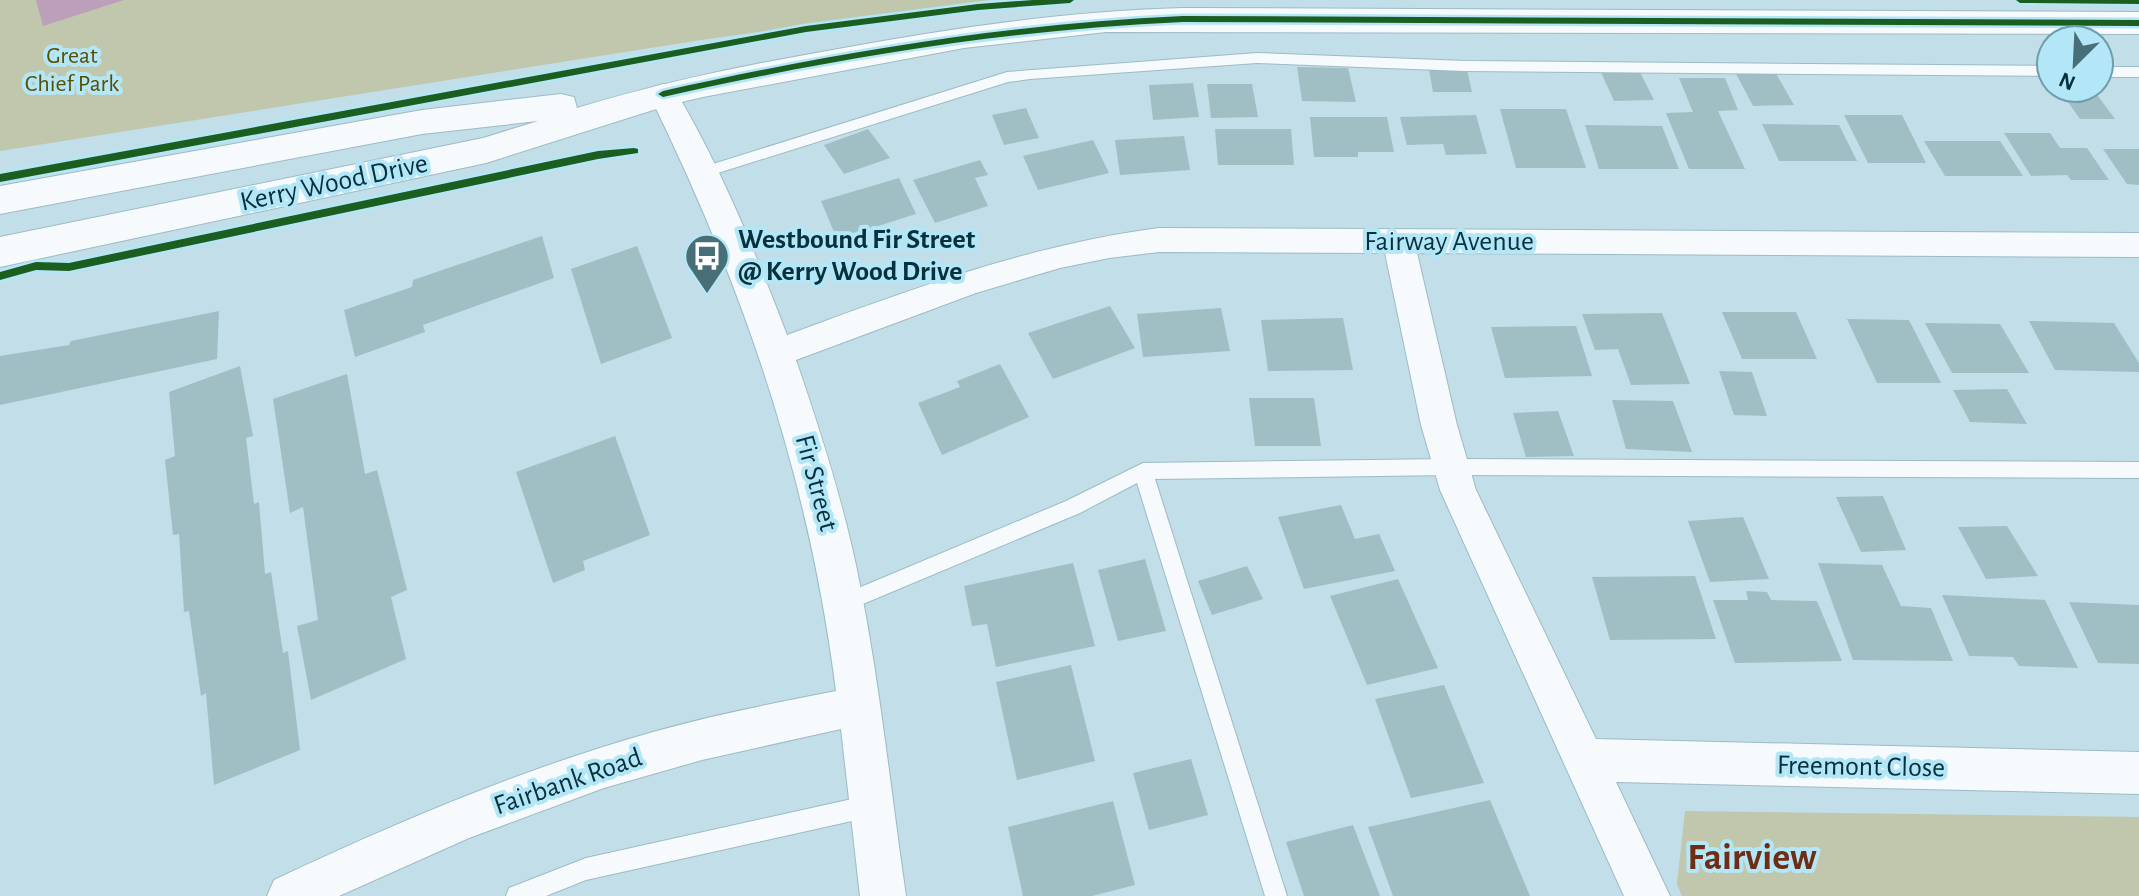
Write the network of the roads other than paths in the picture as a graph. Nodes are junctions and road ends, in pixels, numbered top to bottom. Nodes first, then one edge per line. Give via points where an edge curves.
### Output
1 (2139, 23) edge
2 (2035, 71) edge
3 (2115, 72) edge
4 (2139, 72) edge
5 (663, 94) junction
6 (702, 173) junction
7 (0, 200) edge
8 (1399, 242) junction
9 (2139, 245) edge
10 (0, 252) edge
11 (777, 353) junction
12 (1450, 467) junction
13 (2139, 470) edge
14 (1143, 471) junction
15 (844, 603) junction
16 (858, 706) junction
17 (1584, 760) junction
18 (2139, 773) edge
19 (870, 806) junction
20 (290, 896) edge
21 (517, 896) edge
22 (883, 896) edge
23 (1276, 896) edge
24 (1647, 896) edge

1 - 5 street, Kerry Wood Drive via 1106,21 964,37
2 - 6 lane via 1465,66 1257,58 1030,74
3 - 4 lane
5 - 6 street, Fir Street
5 - 7 street, Kerry Wood Drive via 422,122
5 - 10 street, Kerry Wood Drive via 486,150
6 - 11 street, Fir Street
8 - 9 street, Fairway Avenue
8 - 11 street, Fairway Avenue via 1159,240 1065,253
8 - 12 street
11 - 15 street, Fir Street via 827,519
12 - 13 lane
12 - 14 lane
12 - 17 street
14 - 15 lane via 1073,507
14 - 23 lane
15 - 16 street, Fir Street
16 - 19 street, Fir Street
16 - 20 street, Fairbank Road via 683,745 579,775 406,841
17 - 18 street, Freemont Close
17 - 24 street
19 - 21 lane via 586,869
19 - 22 street, Fir Street

